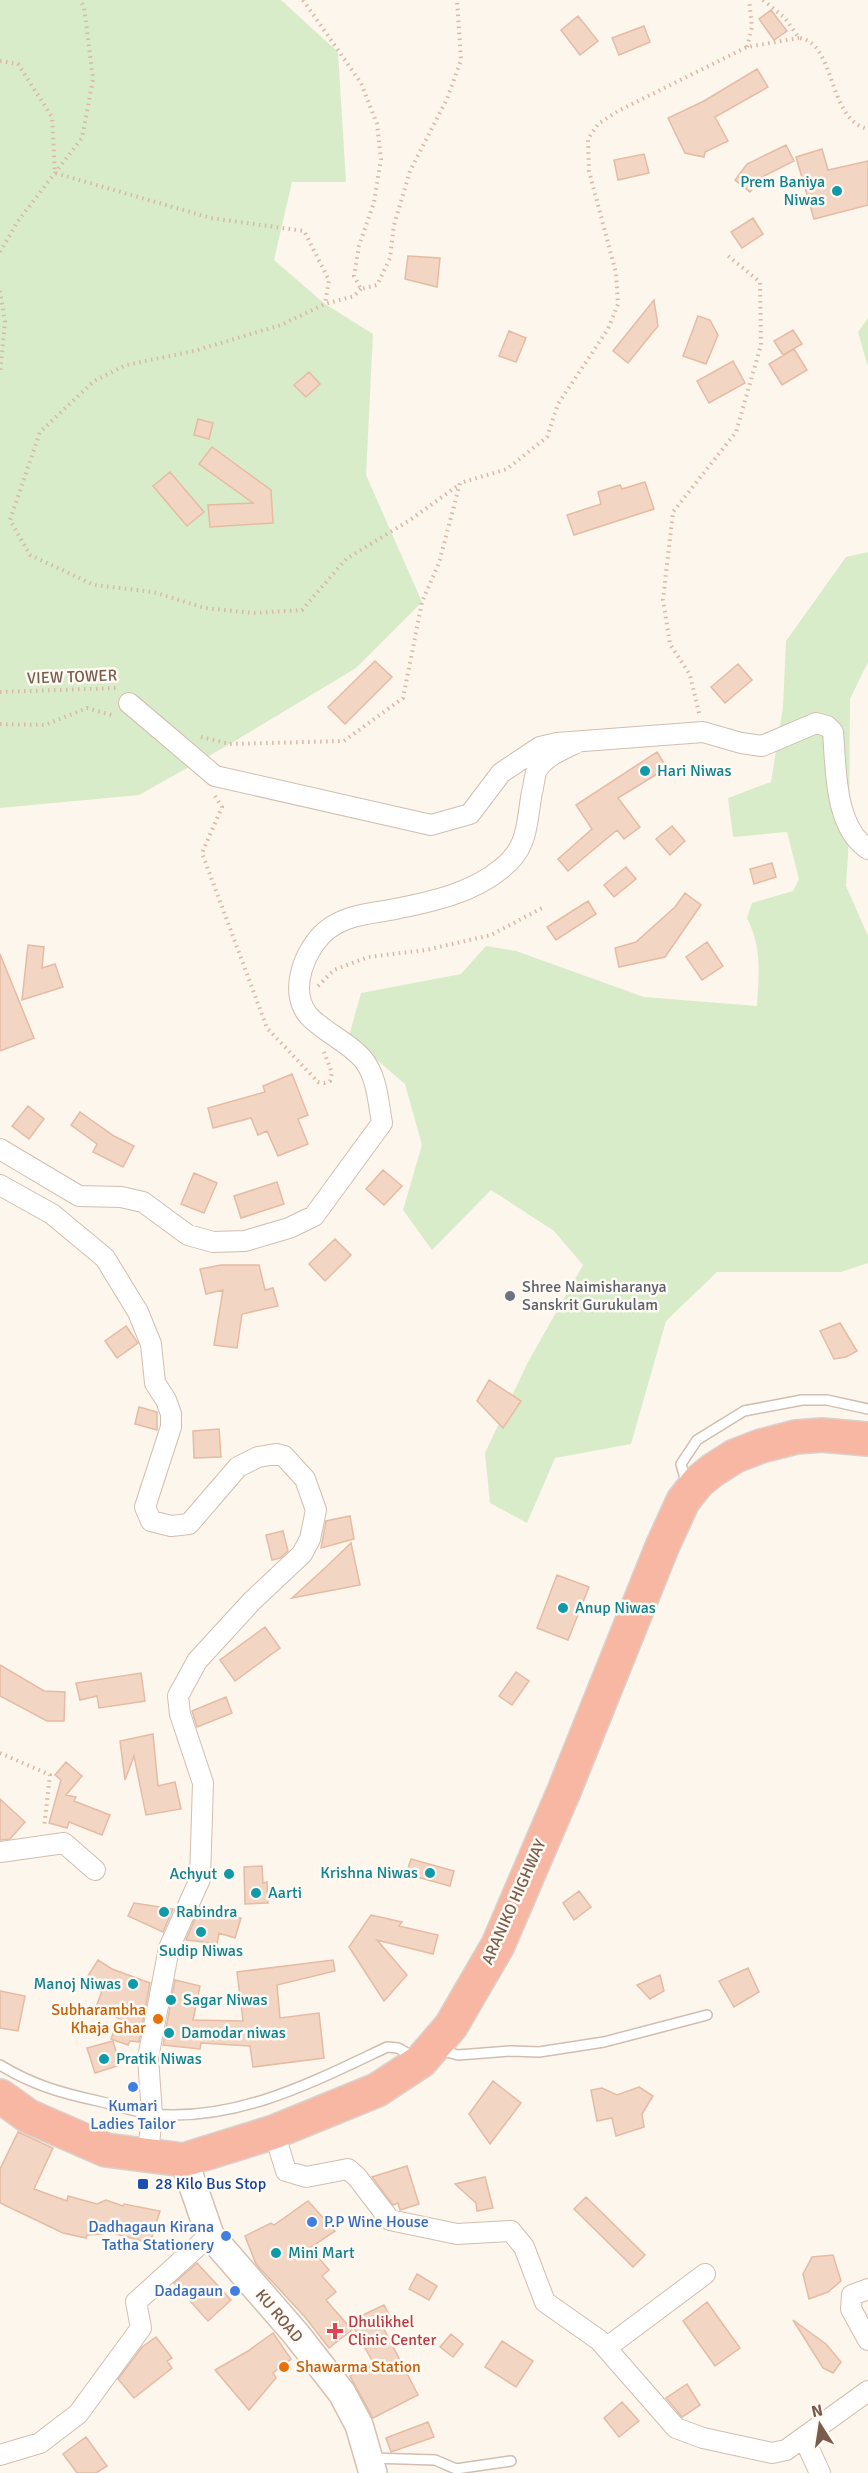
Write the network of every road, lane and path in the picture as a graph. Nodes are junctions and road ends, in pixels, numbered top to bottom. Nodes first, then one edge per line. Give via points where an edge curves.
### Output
1 (80, 0) edge
2 (303, 0) edge
3 (457, 0) edge
4 (749, 0) edge
5 (763, 0) edge
6 (799, 38) junction
7 (747, 47) junction
8 (0, 61) edge
9 (868, 129) edge
10 (55, 173) junction
11 (0, 252) edge
12 (726, 255) dead end
13 (361, 290) junction
14 (0, 291) edge
15 (326, 304) junction
16 (0, 374) edge
17 (460, 483) junction
18 (0, 692) edge
19 (123, 710) junction
20 (0, 724) edge
21 (158, 727) junction
22 (703, 732) junction
23 (578, 742) junction
24 (212, 790) dead end
25 (868, 849) edge
26 (542, 908) dead end
27 (308, 1015) junction
28 (0, 1149) edge
29 (0, 1185) edge
30 (868, 1409) edge
31 (868, 1439) edge
32 (691, 1491) junction
33 (0, 1753) edge
34 (64, 1843) junction
35 (0, 1852) edge
36 (95, 1870) dead end
37 (707, 2015) dead end
38 (427, 2055) junction
39 (0, 2065) edge
40 (0, 2096) edge
41 (152, 2114) junction
42 (274, 2132) junction
43 (148, 2154) junction
44 (184, 2160) junction
45 (210, 2235) junction
46 (705, 2274) dead end
47 (868, 2289) edge
48 (868, 2340) edge
49 (606, 2348) junction
50 (868, 2391) edge
51 (804, 2438) junction
52 (0, 2455) edge
53 (511, 2461) dead end
54 (371, 2466) edge
55 (820, 2473) edge

1 - 10 path via 93,79 82,138
2 - 13 path via 361,83 378,124 381,159 354,276
3 - 13 path via 461,60 447,99 410,171 394,225 390,258 377,285
4 - 7 path via 752,27
5 - 6 path via 786,18
6 - 7 path
6 - 9 path via 817,46 845,113
7 - 17 path via 618,111 598,124 588,139 589,171 616,273 618,304 608,329 558,404 547,437 507,469
8 - 10 path via 18,64 52,117
10 - 11 path
10 - 15 path via 211,218 304,231 328,280
12 - 22 path via 760,282 761,345 736,432 673,512 663,600 670,644 690,675
13 - 15 path
14 - 16 path via 5,322
15 - 17 path via 281,325 194,351 126,365 94,381 40,432 9,520 30,555 93,585 153,592 205,608 253,613 302,610 346,559 410,520
17 - 21 path via 439,562 422,602 403,698 344,741 230,744
18 - 19 path, VIEW TOWER via 128,687
19 - 20 path via 87,708 45,725
19 - 21 street
21 - 23 street via 215,776 431,825 470,814 501,773 540,747
22 - 23 street
22 - 25 street via 762,746 816,723 827,726 833,732 846,822 852,835
23 - 27 street via 550,757 537,770 526,835 515,858 498,872 474,888 337,922 320,936 307,951 300,974 302,1002
24 - 27 path via 222,807 202,853 267,1028 318,1082 324,1083 330,1081 332,1073
26 - 27 path via 491,935 426,950 368,957 334,969 318,987
27 - 28 street via 362,1058 375,1082 382,1122 314,1216 290,1228 245,1241 213,1242 188,1235 143,1202 79,1196
29 - 41 street via 52,1214 105,1258 138,1312 151,1344 155,1383 171,1414 171,1427 145,1507 151,1521 171,1526 189,1524 238,1467 276,1454 284,1456 305,1479 316,1510 314,1527 302,1554 252,1601 197,1662 178,1696 180,1714 203,1783 200,1879 169,1948 148,2058
30 - 32 lane via 827,1400 744,1411 697,1440 684,1458 681,1464
31 - 32 highway, ARANIKO HIGHWAY via 796,1437 761,1446 728,1461
32 - 38 highway, ARANIKO HIGHWAY via 662,1546 498,1945 451,2026
33 - 34 path via 50,1775 44,1827
34 - 35 street
34 - 36 street
37 - 38 lane via 604,2042 539,2052
38 - 41 lane via 387,2047 290,2092 233,2110
38 - 42 highway, ARANIKO HIGHWAY via 377,2090
39 - 41 lane via 24,2080 54,2091
40 - 43 highway, ARANIKO HIGHWAY via 28,2116 83,2141 106,2150
41 - 43 street
42 - 44 highway, ARANIKO HIGHWAY
42 - 49 street via 286,2171 306,2177 348,2169 390,2220 457,2234 511,2230 524,2247 545,2302
43 - 44 highway, ARANIKO HIGHWAY
44 - 45 street, KU ROAD
45 - 52 street via 136,2302 141,2328 78,2414 40,2443
45 - 54 street, KU ROAD via 342,2393 359,2425
46 - 49 street
47 - 48 street via 852,2295 852,2309
49 - 51 street via 675,2428 772,2454
50 - 51 street
51 - 55 street
53 - 54 lane via 456,2469 435,2460

